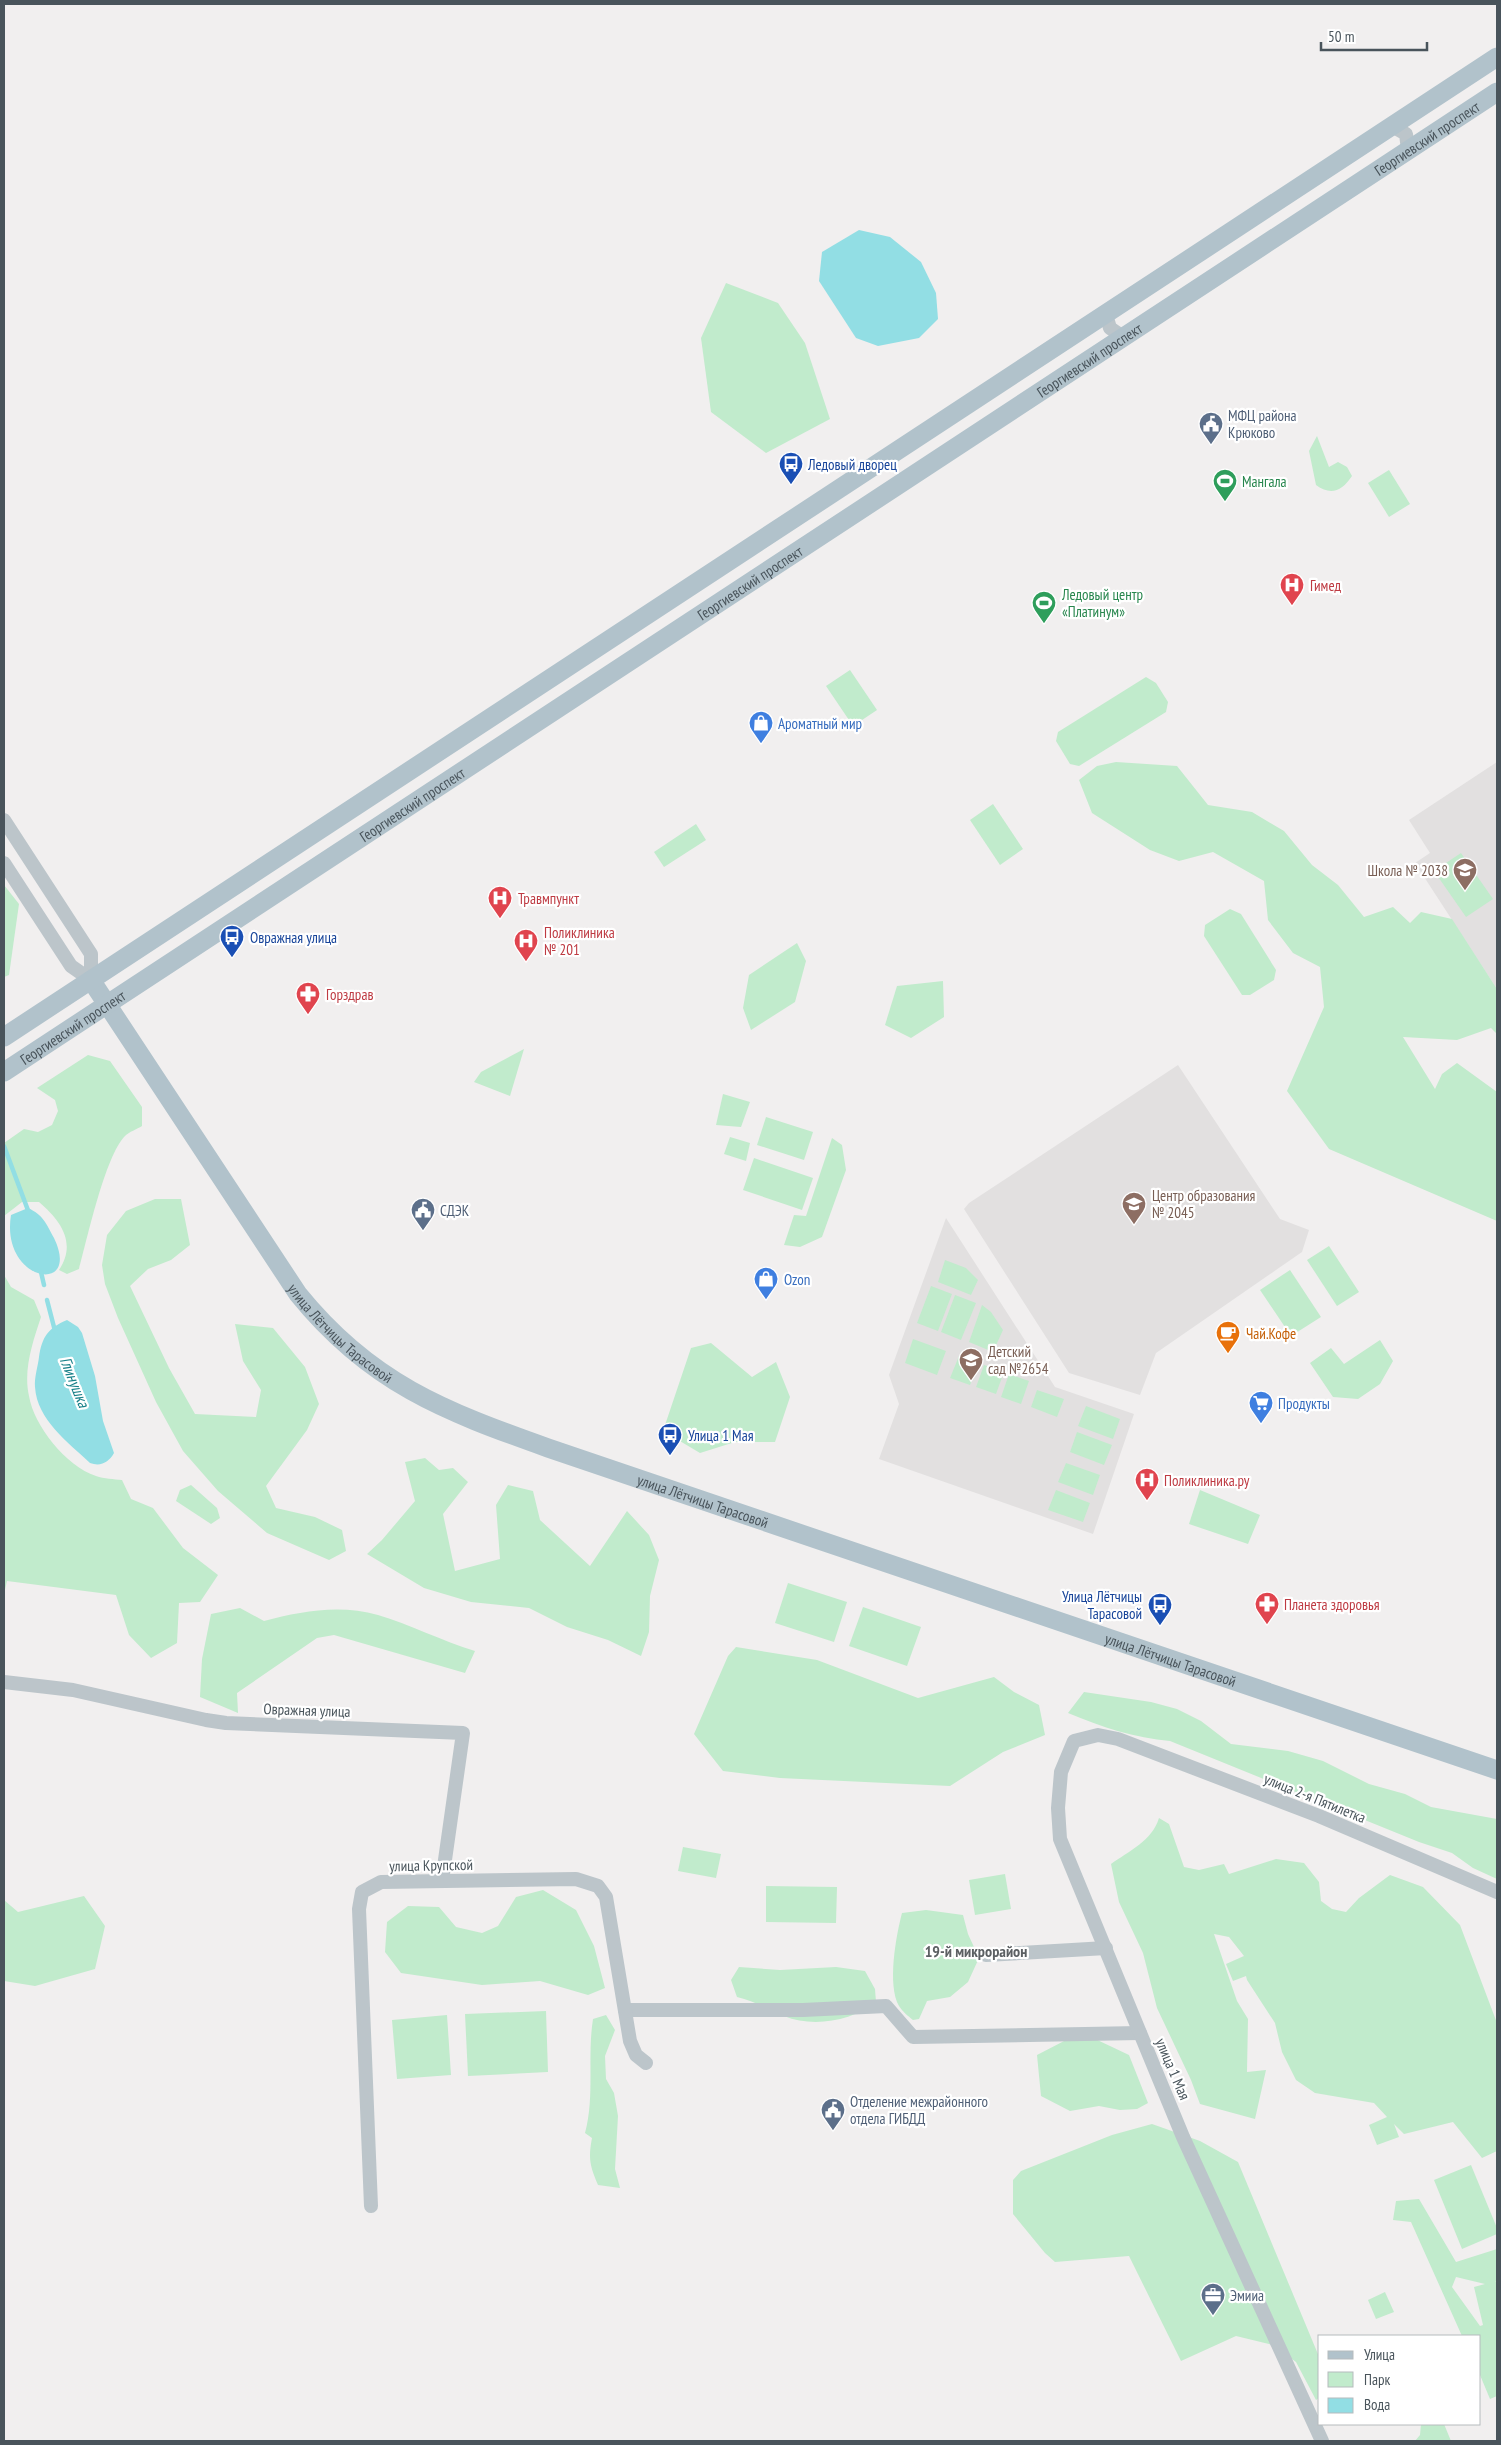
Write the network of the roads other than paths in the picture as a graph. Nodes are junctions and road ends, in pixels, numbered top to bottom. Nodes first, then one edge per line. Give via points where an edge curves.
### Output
1 (1497, 57) edge
2 (1497, 92) edge
3 (1392, 126) junction
4 (1408, 150) junction
5 (1109, 312) junction
6 (1124, 337) junction
7 (4, 820) edge
8 (4, 863) edge
9 (91, 980) junction
10 (107, 1004) junction
11 (5, 1036) edge
12 (10, 1068) edge
13 (4, 1682) edge
14 (1118, 1739) joint
15 (1497, 1770) edge
16 (442, 1881) junction
17 (1497, 1892) edge
18 (1106, 1948) junction
19 (986, 1954) dead end
20 (625, 2010) junction
21 (1140, 2032) junction
22 (646, 2064) dead end
23 (371, 2206) dead end
24 (1322, 2441) edge

1 - 3 main road, Георгиевский проспект
2 - 4 main road, Георгиевский проспект
3 - 4 street via 1406,134
3 - 5 main road, Георгиевский проспект
4 - 6 main road, Георгиевский проспект
5 - 6 street via 1110,328
5 - 9 main road, Георгиевский проспект
6 - 10 main road, Георгиевский проспект
7 - 9 street via 91,954
8 - 9 street via 71,966
9 - 10 main road, улица Лётчицы Тарасовой
9 - 11 main road, Георгиевский проспект
10 - 12 main road, Георгиевский проспект
10 - 15 main road, улица Лётчицы Тарасовой via 298,1294 351,1350 370,1366 414,1393 455,1413 548,1448
13 - 16 street, Овражная улица via 72,1690 226,1723 463,1733
14 - 17 street, улица 2-я Пятилетка via 1319,1816
14 - 18 street, улица 1 Мая via 1098,1735 1074,1741 1061,1772 1058,1808 1060,1839
16 - 20 street, улица Крупской via 576,1879 598,1886 606,1897
16 - 23 street, улица Крупской via 381,1882 362,1892 359,1909
18 - 19 street
18 - 21 street, улица 1 Мая
20 - 21 street via 803,2010 886,2006 913,2037
20 - 22 street, улица Крупской via 630,2041 636,2055
21 - 24 street, улица 1 Мая via 1183,2137

